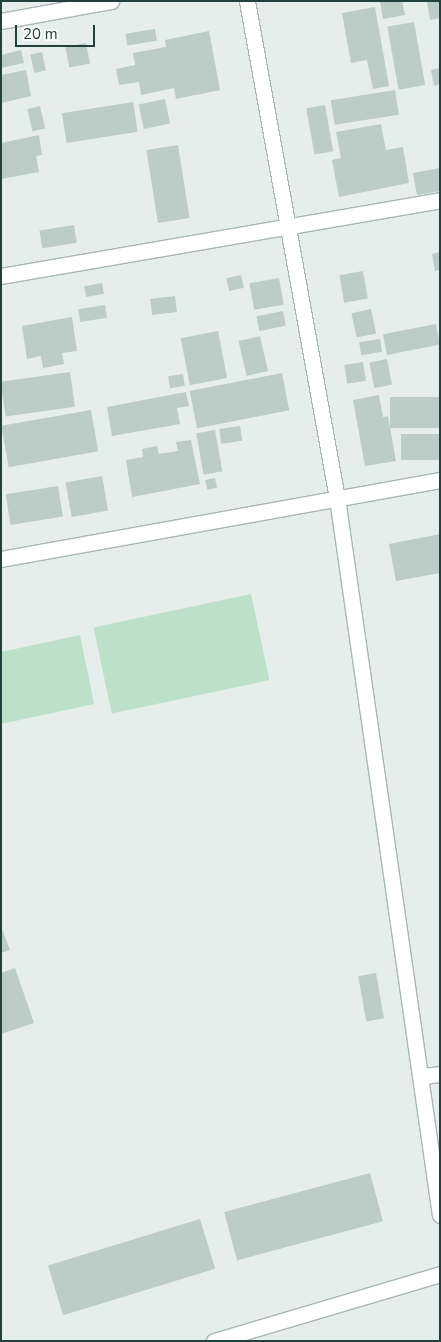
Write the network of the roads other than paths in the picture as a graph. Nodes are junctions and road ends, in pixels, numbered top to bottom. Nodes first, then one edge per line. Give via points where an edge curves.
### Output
1 (111, 1) edge
2 (247, 1) edge
3 (1, 21) edge
4 (440, 200) edge
5 (289, 224) junction
6 (1, 276) edge
7 (440, 480) edge
8 (337, 498) junction
9 (1, 560) edge
10 (440, 1074) edge
11 (422, 1076) junction
12 (440, 1215) edge
13 (440, 1274) edge
14 (214, 1341) edge

1 - 3 street
2 - 5 street
4 - 5 street
5 - 6 street
5 - 8 street
7 - 8 street
8 - 9 street
8 - 11 street
10 - 11 street
11 - 12 street
13 - 14 street

